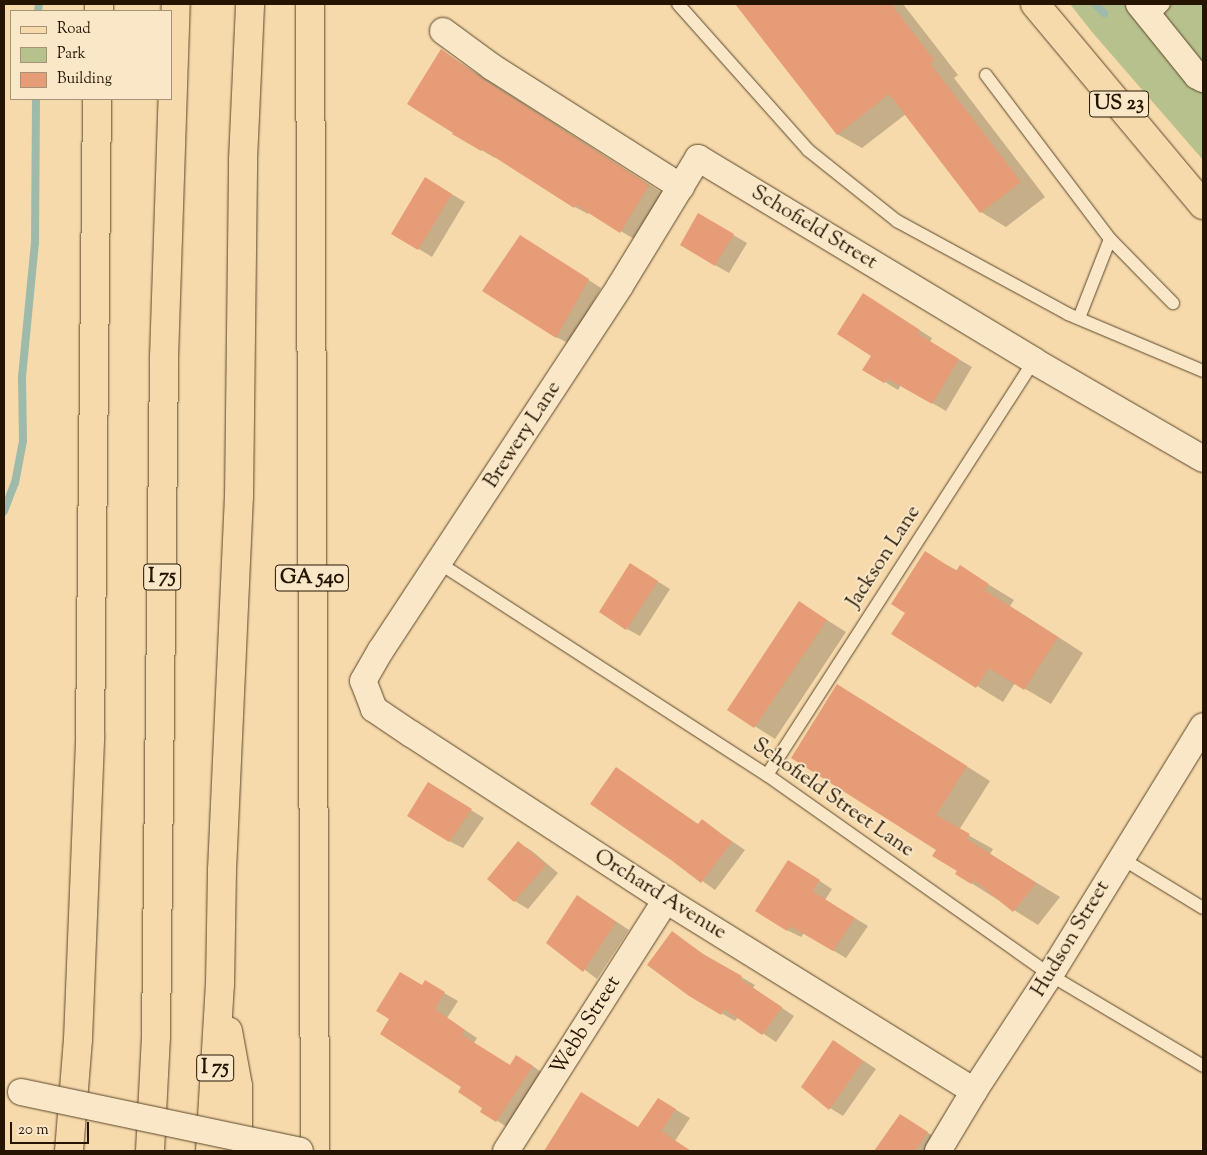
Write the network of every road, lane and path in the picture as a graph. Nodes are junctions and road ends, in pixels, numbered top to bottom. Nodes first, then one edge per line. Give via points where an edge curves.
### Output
1 (176, 4) edge
2 (250, 4) edge
3 (310, 4) edge
4 (678, 4) edge
5 (1034, 4) edge
6 (1151, 8) edge
7 (443, 31) dead end
8 (986, 76) dead end
9 (1203, 80) edge
10 (96, 100) edge
11 (681, 187) junction
12 (1203, 205) edge
13 (1110, 239) junction
14 (1173, 303) dead end
15 (1079, 318) junction
16 (1034, 362) junction
17 (1203, 371) edge
18 (1203, 459) edge
19 (439, 563) junction
20 (363, 681) joint
21 (1203, 726) edge
22 (767, 774) junction
23 (1121, 858) junction
24 (666, 900) junction
25 (1203, 908) edge
26 (1050, 975) junction
27 (220, 985) junction
28 (1203, 1066) edge
29 (12, 1090) edge
30 (974, 1091) junction
31 (69, 1151) edge
32 (150, 1151) edge
33 (210, 1151) edge
34 (238, 1151) edge
35 (300, 1151) edge
36 (315, 1151) edge
37 (506, 1151) edge
38 (938, 1151) edge

1 - 32 main road, I 75 via 164,358 156,1036
2 - 27 main road, I 75 via 243,160 239,497
3 - 36 main road, GA 540
4 - 15 lane via 808,150 897,221
5 - 12 main road, US 23
6 - 9 street
7 - 11 street via 492,67
8 - 13 lane
10 - 31 main road via 90,735 78,1040
11 - 16 street, Schofield Street via 698,158
11 - 19 street, Brewery Lane
13 - 14 lane
13 - 15 lane
15 - 17 lane
16 - 18 street, Schofield Street
16 - 22 lane, Jackson Lane
19 - 20 street, Brewery Lane
19 - 22 lane, Schofield Street Lane
20 - 24 street, Orchard Avenue via 374,708
21 - 23 street, Hudson Street
22 - 26 lane, Schofield Street Lane
23 - 25 lane
23 - 26 street, Hudson Street
24 - 30 street, Orchard Avenue
24 - 37 street, Webb Street
26 - 28 lane, Schofield Street Lane
26 - 30 street, Hudson Street
27 - 33 main road, I 75
27 - 34 main road via 238,1086
29 - 35 street, bridge
30 - 38 street, Hudson Street

